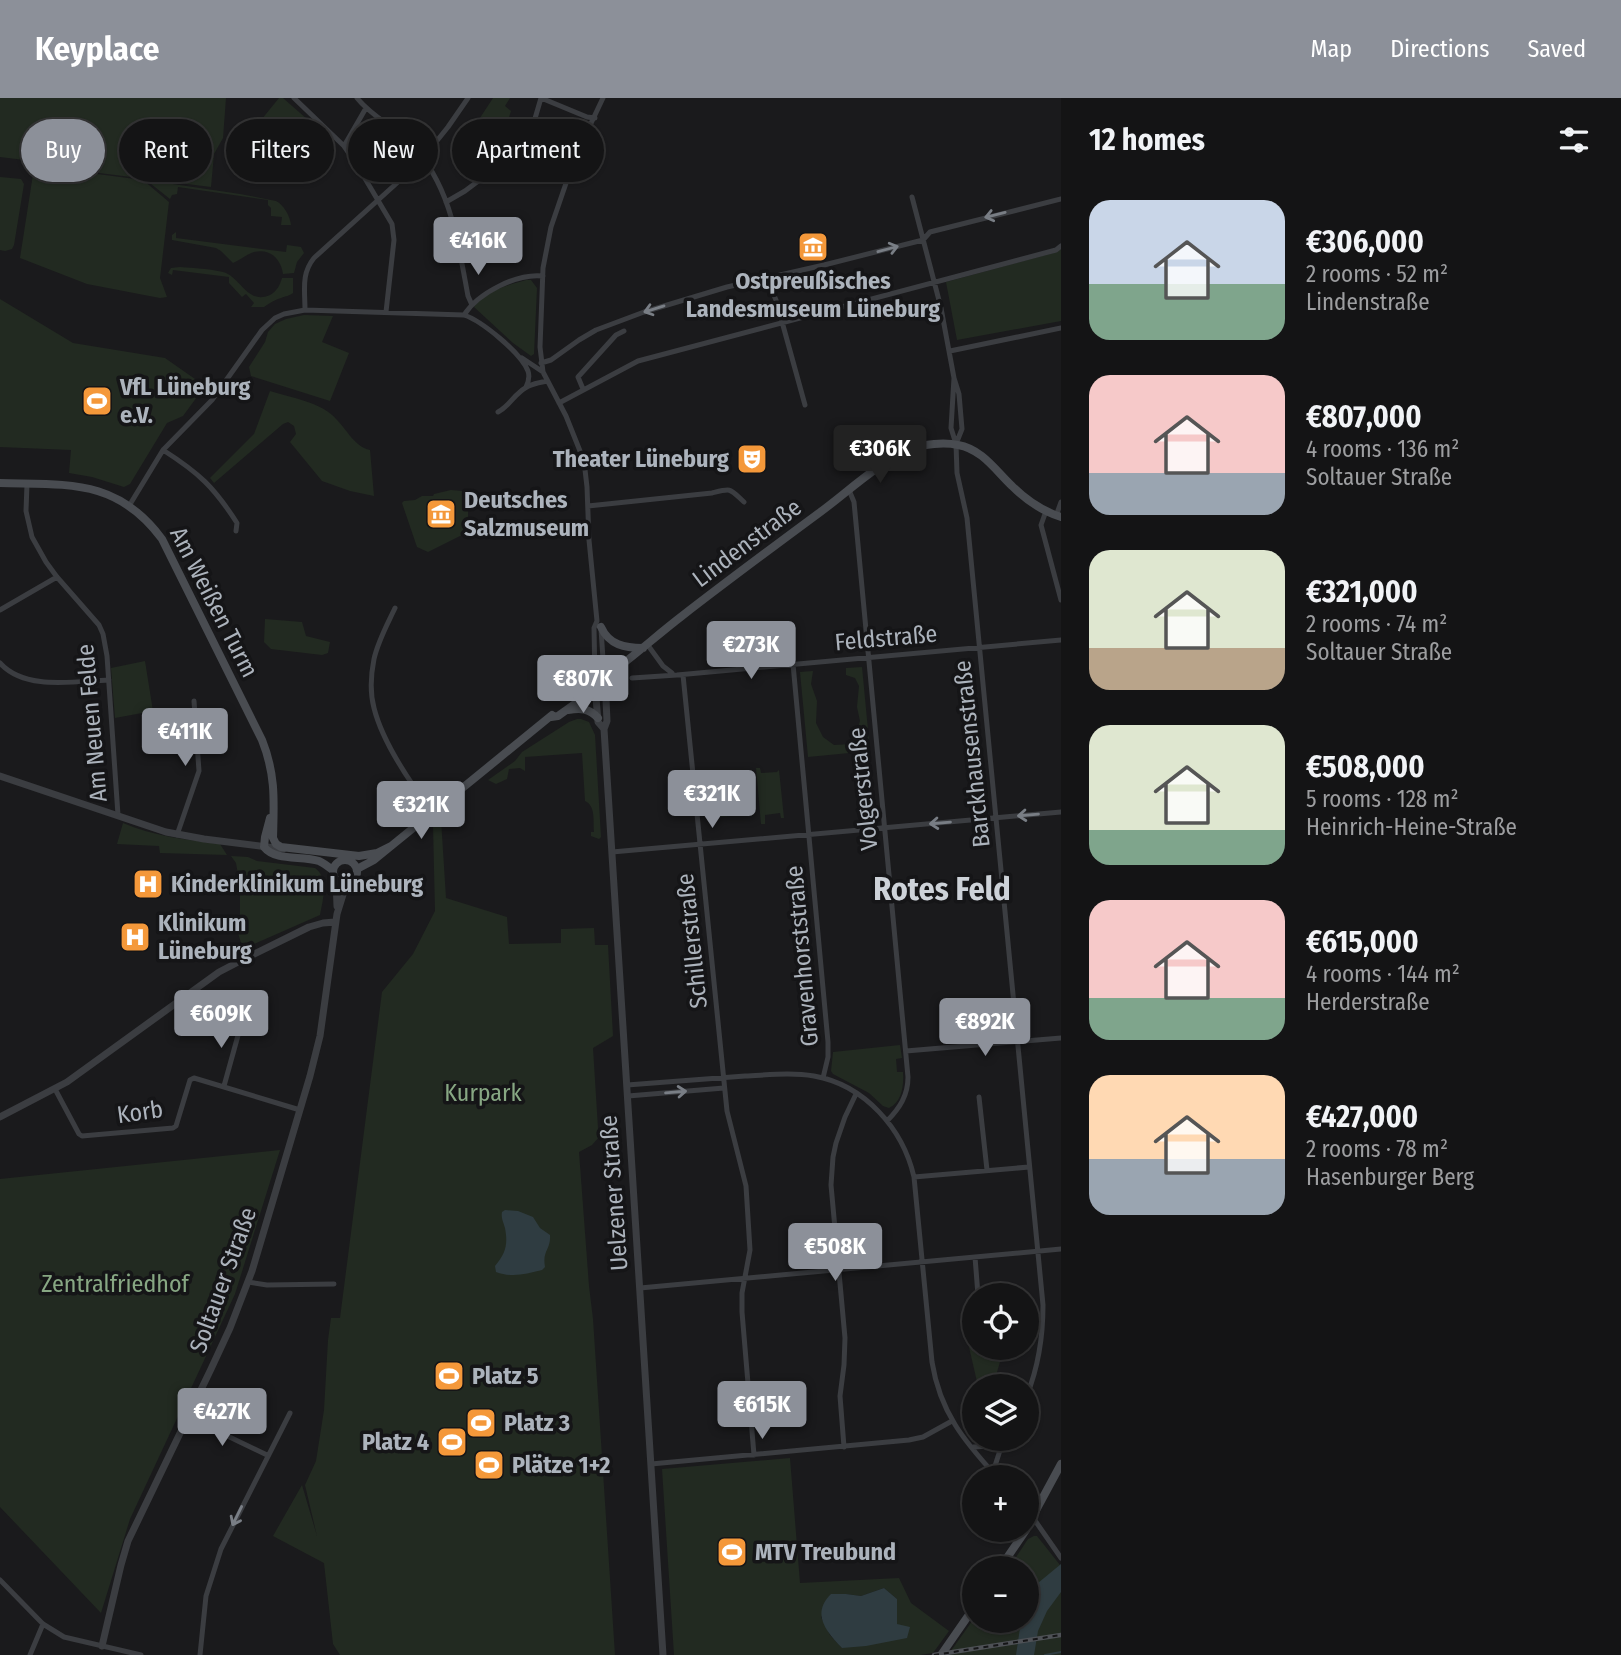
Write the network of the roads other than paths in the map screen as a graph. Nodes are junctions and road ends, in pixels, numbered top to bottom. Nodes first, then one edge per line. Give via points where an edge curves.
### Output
1 (294, 98) edge
2 (357, 98) edge
3 (468, 98) edge
4 (541, 98) edge
5 (603, 98) edge
6 (366, 108) junction
7 (595, 118) junction
8 (380, 119) edge
9 (438, 138) edge
10 (344, 146) junction
11 (397, 182) edge
12 (437, 182) edge
13 (912, 197) dead end
14 (1061, 199) edge
15 (377, 201) junction
16 (446, 202) junction
17 (923, 240) junction
18 (1061, 246) edge
19 (543, 276) junction
20 (766, 277) junction
21 (934, 282) junction
22 (472, 305) junction
23 (305, 310) junction
24 (386, 312) junction
25 (464, 315) junction
26 (781, 323) junction
27 (1061, 328) edge
28 (624, 331) dead end
29 (950, 351) junction
30 (514, 353) junction
31 (541, 363) junction
32 (543, 372) junction
33 (954, 378) junction
34 (547, 381) junction
35 (526, 387) junction
36 (583, 390) junction
37 (559, 402) junction
38 (806, 405) dead end
39 (498, 412) dead end
40 (956, 444) junction
41 (163, 450) junction
42 (0, 483) edge
43 (27, 484) junction
44 (849, 490) junction
45 (744, 502) dead end
46 (1061, 502) edge
47 (129, 506) junction
48 (588, 506) junction
49 (1046, 512) junction
50 (1058, 517) edge
51 (236, 531) dead end
52 (57, 577) junction
53 (1061, 600) edge
54 (395, 608) dead end
55 (0, 610) edge
56 (599, 624) junction
57 (1061, 640) edge
58 (645, 646) junction
59 (979, 647) junction
60 (867, 657) junction
61 (0, 663) edge
62 (793, 664) junction
63 (673, 674) junction
64 (683, 675) junction
65 (605, 678) junction
66 (632, 678) dead end
67 (109, 680) junction
68 (595, 684) junction
69 (194, 701) dead end
70 (565, 710) junction
71 (551, 717) junction
72 (598, 718) junction
73 (604, 729) junction
74 (0, 776) edge
75 (274, 804) junction
76 (433, 813) junction
77 (1061, 813) edge
78 (118, 814) junction
79 (996, 818) junction
80 (885, 828) junction
81 (177, 835) junction
82 (809, 835) junction
83 (273, 838) junction
84 (701, 844) junction
85 (391, 846) junction
86 (267, 848) junction
87 (309, 851) junction
88 (615, 852) junction
89 (335, 867) junction
90 (357, 869) junction
91 (336, 880) junction
92 (346, 885) junction
93 (336, 918) junction
94 (243, 1021) dead end
95 (1061, 1038) edge
96 (1017, 1042) junction
97 (906, 1051) junction
98 (723, 1078) junction
99 (822, 1078) junction
100 (627, 1085) junction
101 (224, 1086) junction
102 (724, 1088) junction
103 (55, 1089) junction
104 (856, 1094) junction
105 (628, 1096) junction
106 (979, 1097) dead end
107 (300, 1110) junction
108 (0, 1117) edge
109 (887, 1121) junction
110 (1029, 1167) junction
111 (987, 1170) junction
112 (914, 1177) junction
113 (1061, 1249) edge
114 (1037, 1252) junction
115 (975, 1257) junction
116 (923, 1262) junction
117 (838, 1270) junction
118 (745, 1279) junction
119 (248, 1282) junction
120 (977, 1283) edge
121 (334, 1284) dead end
122 (640, 1288) junction
123 (1034, 1374) edge
124 (290, 1413) dead end
125 (188, 1417) junction
126 (952, 1421) junction
127 (962, 1434) edge
128 (844, 1447) junction
129 (975, 1451) edge
130 (267, 1455) junction
131 (754, 1455) junction
132 (651, 1464) junction
133 (1061, 1464) edge
134 (987, 1465) edge
135 (1039, 1507) edge
136 (1039, 1525) edge
137 (1060, 1557) edge
138 (0, 1580) edge
139 (7, 1588) junction
140 (0, 1595) edge
141 (43, 1624) junction
142 (962, 1625) edge
143 (102, 1646) junction
144 (30, 1655) edge
145 (141, 1655) edge
146 (200, 1655) edge
147 (663, 1655) edge
148 (941, 1655) edge

1 - 10 street
2 - 6 street
3 - 9 street
4 - 7 street
4 - 16 street via 522,148
5 - 7 street
6 - 8 street
6 - 10 street
7 - 19 street via 551,226
10 - 15 street
11 - 15 street
12 - 16 street
13 - 17 street
14 -> 17 street via 930,232
15 - 23 street via 308,267
15 - 24 street via 394,232
16 - 22 street
20 -> 17 street
17 - 21 street
18 - 21 street
19 - 22 street via 530,275 500,286
19 - 31 street
20 - 26 street
20 -> 31 street via 612,323
21 - 26 street
21 - 29 street
22 - 25 street
23 - 24 street
23 - 41 street via 275,318 262,330 212,400
24 - 25 street
25 - 30 street via 483,324
26 - 36 street via 638,360
26 - 38 street
27 - 29 street
28 - 36 street via 578,377
29 - 33 street
30 - 32 street
30 - 35 street via 529,375
31 - 32 street
32 - 34 street
33 - 40 street via 951,428
33 - 40 street via 962,417
34 - 35 street
34 - 37 street
35 - 39 street
36 - 37 street
37 - 48 street via 584,461
40 - 44 main road, Lindenstraße via 899,455
40 - 49 main road via 989,462 1013,488
40 - 59 street, Barckhausenstraße
41 - 47 street
41 - 51 street via 212,487 237,523
42 - 43 main road, Am Weißen Turm
43 - 47 main road, Am Weißen Turm via 86,488
43 - 52 street, Am Neuen Felde via 28,525
44 - 58 main road, Lindenstraße
44 - 60 street, Volgerstraße via 854,502
45 - 48 street via 726,489
46 - 50 street
47 - 75 main road, Am Weißen Turm via 162,539 256,727 272,769
48 - 56 street
49 - 50 main road
49 - 53 street via 1041,524
52 - 55 street
52 - 67 street, Am Neuen Felde via 99,625
54 - 76 street via 374,659 373,706 399,764
56 - 58 main road via 619,645
56 - 65 street
56 - 68 street via 594,628
57 - 59 street, Feldstraße
58 - 63 street
58 - 65 main road, Lindenstraße
59 - 60 street, Feldstraße
59 - 79 street, Barckhausenstraße
60 - 62 street, Feldstraße
60 - 80 street, Volgerstraße
61 - 67 street via 28,680
62 - 64 street, Feldstraße
62 - 82 street, Gravenhorststraße
63 - 64 street, Feldstraße
63 - 66 street, Feldstraße
64 - 84 street, Schillerstraße
65 - 68 main road, Lindenstraße
65 - 73 street, Uelzener Straße
67 - 78 street, Am Neuen Felde
68 - 70 main road, Soltauer Straße
68 - 71 main road, Soltauer Straße
68 - 72 street, Uelzener Straße
69 - 81 street via 199,771
70 - 71 main road, Soltauer Straße
70 - 72 main road via 584,709
71 - 76 main road, Soltauer Straße
72 - 73 street, Uelzener Straße
73 - 88 street, Uelzener Straße
74 - 78 street
75 - 83 main road, Am Weißen Turm
75 - 86 main road, Am Weißen Turm via 265,837
76 - 85 main road, Soltauer Straße
77 -> 79 street
78 - 81 street
79 -> 80 street
79 - 96 street, Barckhausenstraße
80 - 82 street
80 - 97 street, Volgerstraße
81 - 86 street
82 - 84 street
82 - 99 street, Gravenhorststraße via 828,1042
83 - 86 street, Am Weißen Turm
83 - 87 main road via 282,847
84 - 88 street
84 - 98 street, Schillerstraße
85 - 87 main road via 359,856
85 - 90 main road, Soltauer Straße
86 - 87 street
86 - 89 main road via 272,854
87 - 89 main road
88 - 100 street, Uelzener Straße
89 - 90 main road via 349,860
89 - 91 main road, Soltauer Straße
90 - 92 main road, Soltauer Straße via 356,879
91 - 92 main road
91 - 93 street, Soltauer Straße
92 - 93 street, Soltauer Straße
93 - 103 street via 219,972
93 - 107 street, Soltauer Straße via 320,1036
94 - 101 street
95 - 96 street
96 - 97 street
96 - 110 street, Barckhausenstraße
97 - 109 street, Volgerstraße via 907,1091
98 - 99 street via 790,1074
98 - 100 street
98 - 102 street, Schillerstraße
99 - 104 street
100 - 105 street, Uelzener Straße
101 - 103 street, Korb via 190,1080 173,1128 82,1136
101 - 107 street, Korb
105 -> 102 street
102 - 118 street, Schillerstraße via 747,1189 750,1250
103 - 108 street
104 - 109 street
104 - 117 street via 833,1157
105 - 122 street, Uelzener Straße
106 - 111 street
107 - 119 street, Soltauer Straße
109 - 112 street via 908,1155
110 - 111 street
110 - 114 street, Barckhausenstraße
111 - 112 street
112 - 116 street
113 - 114 street
114 - 115 street
114 - 123 street, Barckhausenstraße via 1043,1329
115 - 116 street
115 - 120 street
116 - 117 street
116 - 126 street via 935,1377
117 - 118 street
117 - 128 street via 845,1342 840,1396
118 - 122 street
118 - 131 street, Schillerstraße via 742,1312
119 - 121 street
119 - 125 street, Soltauer Straße
122 - 132 street, Uelzener Straße
124 - 130 street
125 - 130 street
125 - 143 street, Soltauer Straße via 128,1541
126 - 127 street
126 - 128 street via 917,1439
128 - 131 street
129 - 134 street
130 -> 146 street via 211,1576
131 - 132 street
132 - 147 street, Uelzener Straße
133 - 135 main road
136 - 137 street
138 - 139 street
139 - 140 street
139 - 141 street
141 - 143 street via 64,1637
141 - 144 street
142 - 148 main road
143 - 145 street

